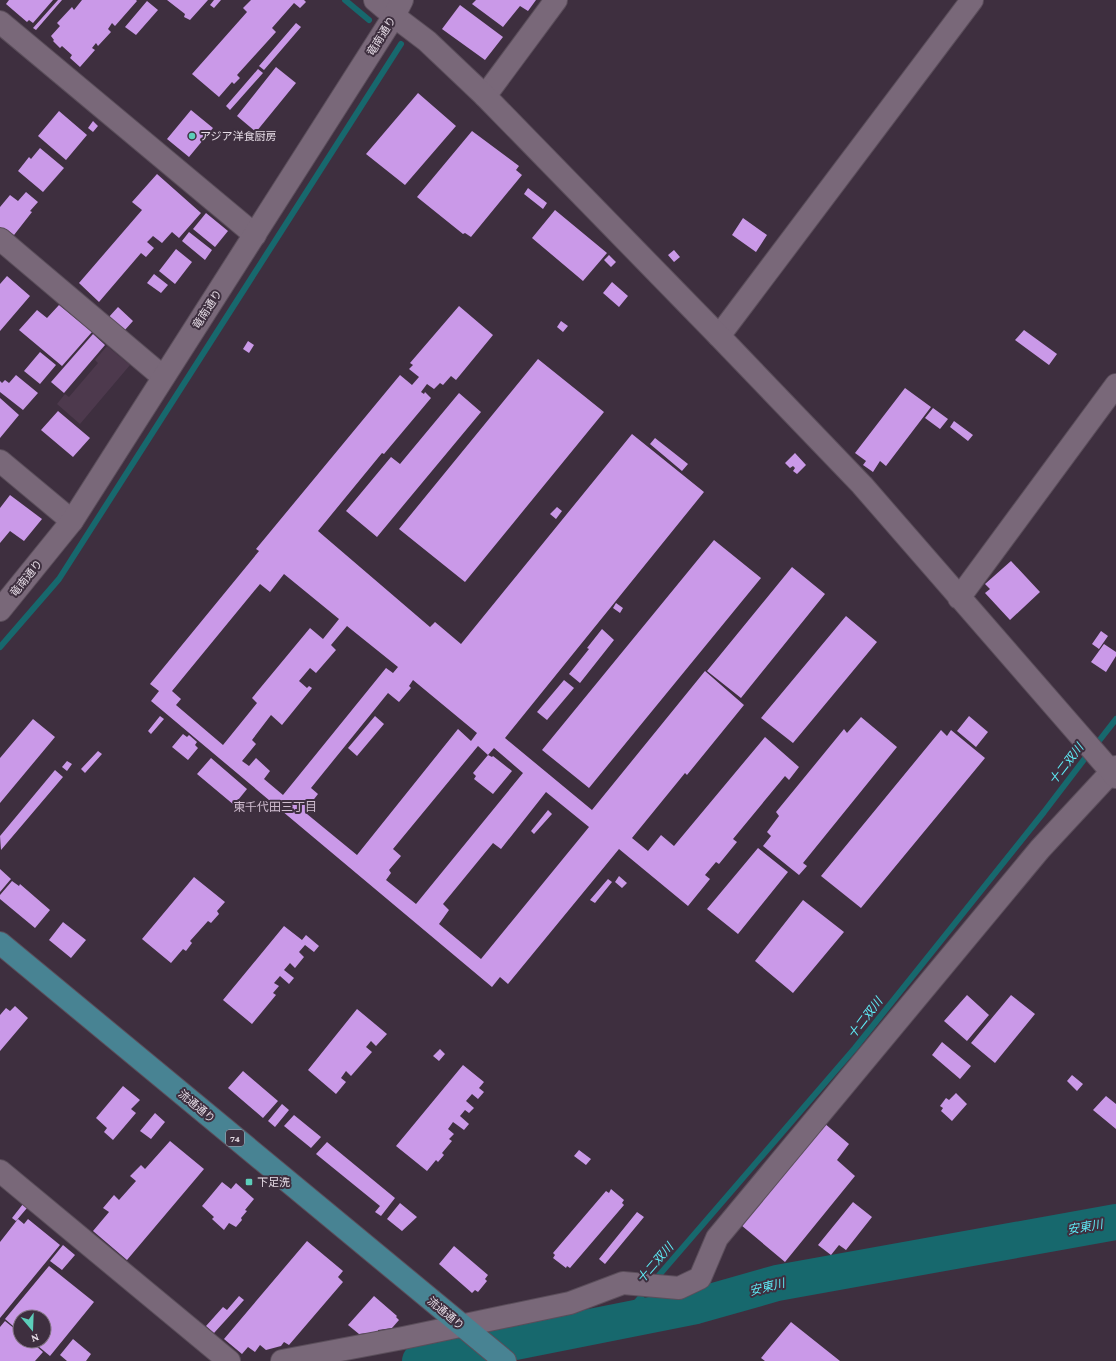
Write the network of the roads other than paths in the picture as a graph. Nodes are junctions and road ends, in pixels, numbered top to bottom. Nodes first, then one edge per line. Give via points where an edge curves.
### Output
1 (375, 0) edge
2 (556, 0) edge
3 (972, 0) edge
4 (398, 8) edge
5 (0, 22) edge
6 (485, 96) junction
7 (255, 235) junction
8 (0, 239) edge
9 (719, 336) junction
10 (163, 377) junction
11 (1116, 385) edge
12 (0, 461) edge
13 (72, 521) junction
14 (959, 598) junction
15 (0, 610) edge
16 (1111, 769) edge
17 (0, 943) edge
18 (0, 1171) edge
19 (466, 1329) junction
20 (229, 1361) edge
21 (282, 1361) edge
22 (505, 1361) edge

1 - 4 street
2 - 6 street
3 - 9 street
4 - 6 street via 426,41
4 - 7 street, 竜南通り
5 - 7 street
6 - 9 street
7 - 10 street, 竜南通り
8 - 10 street
9 - 14 street via 862,484
10 - 13 street, 竜南通り
11 - 14 street
12 - 13 street
13 - 15 street, 竜南通り
14 - 16 street via 1086,744
16 - 19 street via 1040,849 717,1238 700,1278 679,1288 624,1283 570,1303
17 - 19 main road, 流通通り / 74
18 - 20 street
19 - 21 street
19 - 22 main road, 流通通り / 74

